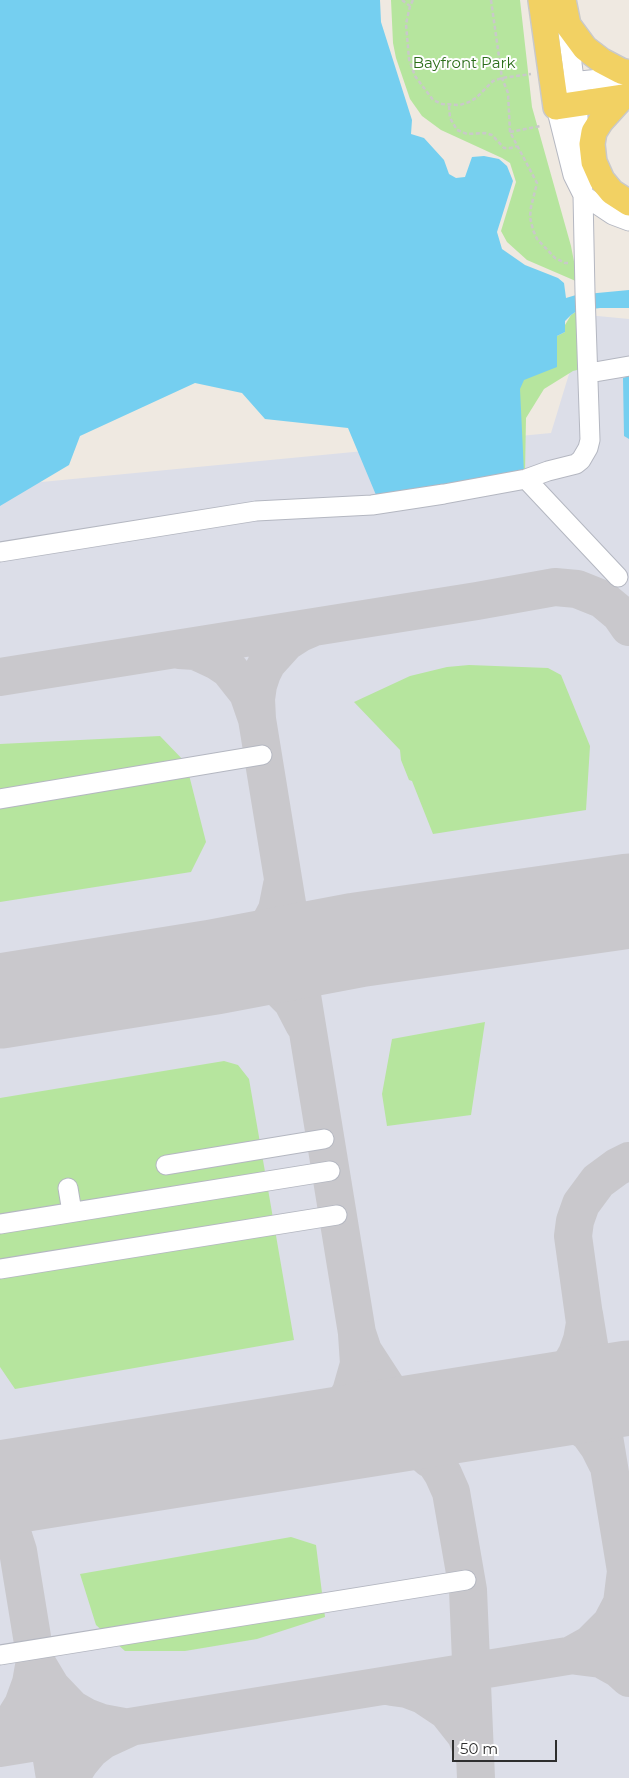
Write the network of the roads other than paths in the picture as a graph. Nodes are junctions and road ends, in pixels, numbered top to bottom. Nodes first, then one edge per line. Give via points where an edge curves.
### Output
1 (556, 1) edge
2 (627, 86) edge
3 (555, 96) junction
4 (583, 194) junction
5 (629, 203) edge
6 (629, 221) edge
7 (629, 366) edge
8 (589, 373) junction
9 (526, 479) junction
10 (0, 552) edge
11 (618, 577) dead end
12 (262, 756) dead end
13 (0, 799) edge
14 (324, 1139) dead end
15 (166, 1165) dead end
16 (330, 1171) dead end
17 (68, 1188) dead end
18 (72, 1212) junction
19 (337, 1215) dead end
20 (0, 1224) edge
21 (0, 1269) edge
22 (466, 1580) dead end
23 (0, 1655) edge

1 - 2 main road via 568,26 585,48 621,71
1 - 3 main road
2 - 3 main road
2 - 5 main road via 594,132 592,144 594,162 602,180 612,192
3 - 4 street via 573,175
4 - 6 street via 606,211
4 - 8 street
7 - 8 street
8 - 9 street via 590,440 585,455 576,464
9 - 10 street via 372,504 256,511
9 - 11 street
12 - 13 street
14 - 15 street
16 - 18 street
17 - 18 street
18 - 20 street
19 - 21 street
22 - 23 street

